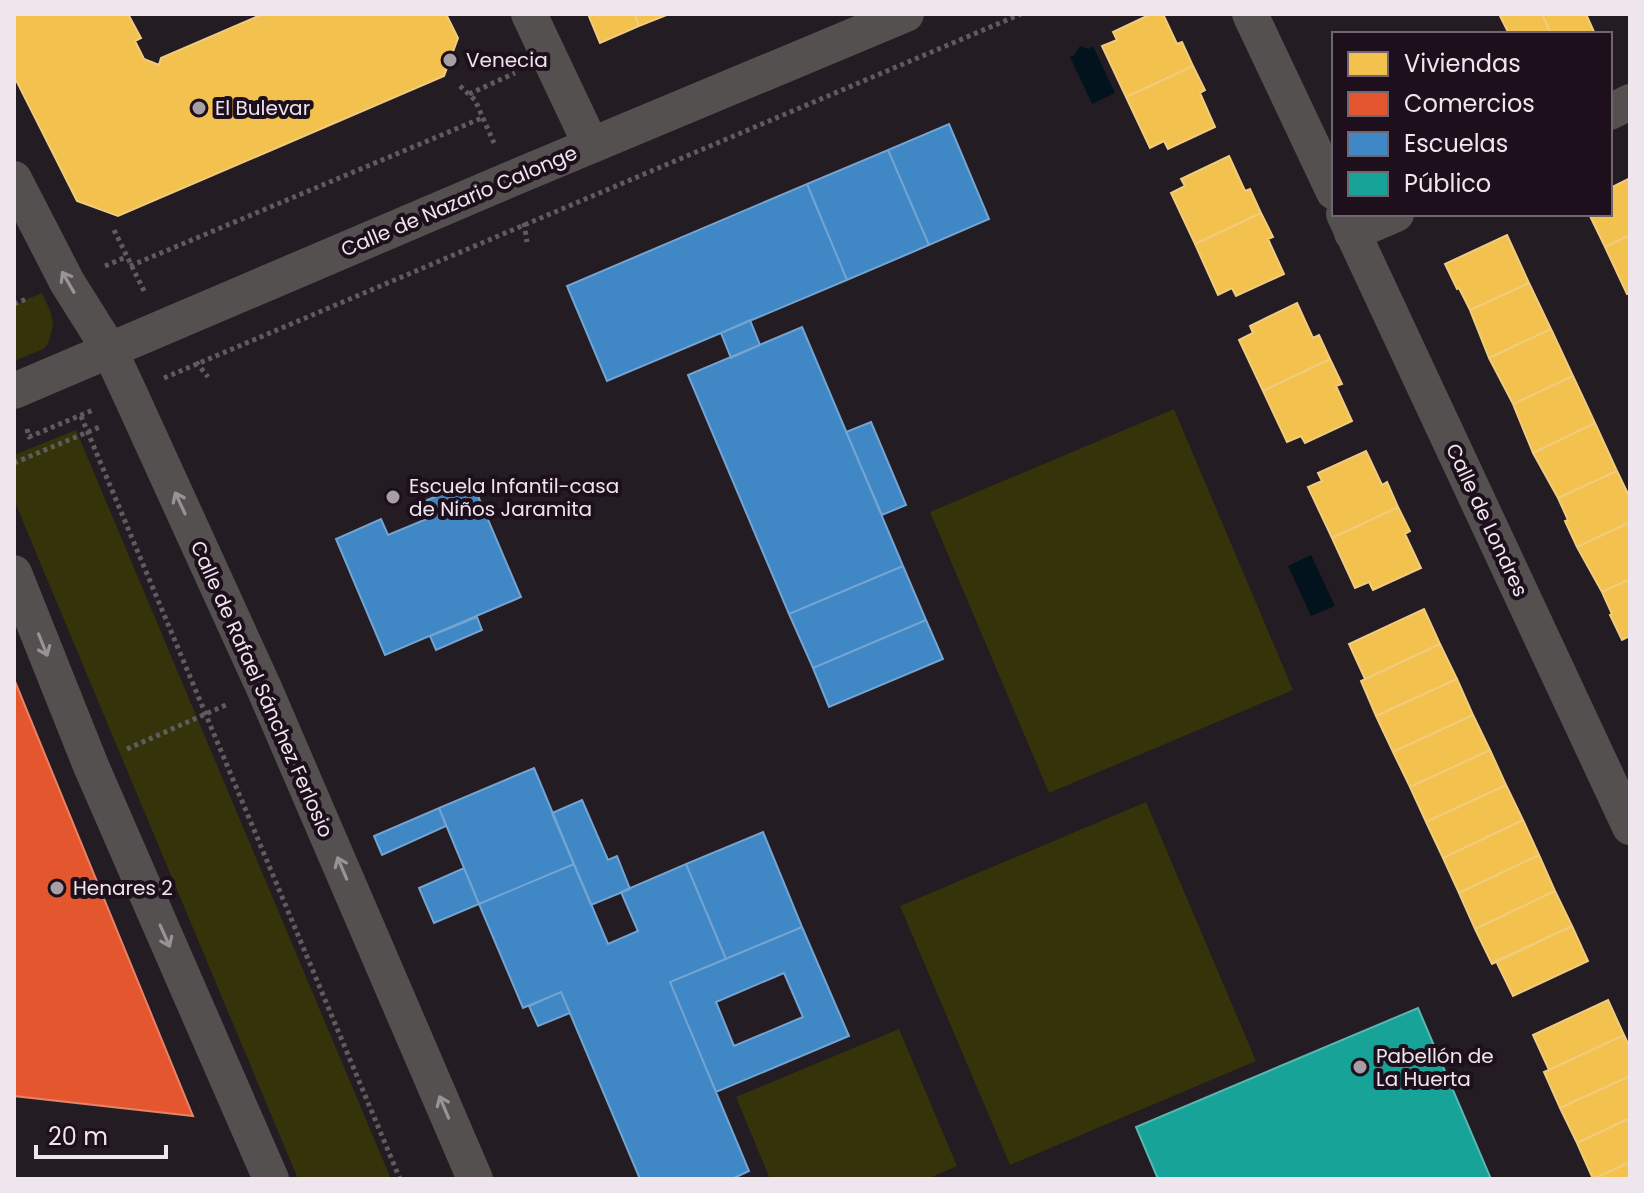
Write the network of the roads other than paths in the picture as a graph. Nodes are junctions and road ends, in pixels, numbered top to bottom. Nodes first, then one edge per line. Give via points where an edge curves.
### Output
1 (529, 14) edge
2 (906, 14) edge
3 (1250, 14) edge
4 (1630, 102) edge
5 (1612, 111) edge
6 (591, 145) junction
7 (1332, 188) edge
8 (19, 201) edge
9 (1385, 216) edge
10 (1348, 223) edge
11 (109, 349) junction
12 (14, 391) edge
13 (14, 573) edge
14 (1630, 827) edge
15 (271, 1179) edge
16 (475, 1179) edge

1 - 6 street
2 - 6 street, Calle de Nazario Calonge
3 - 7 street
4 - 5 street
6 - 11 street, Calle de Nazario Calonge
11 -> 8 street, Calle de Rafael Sánchez Ferlosio
9 - 10 street
10 - 14 street, Calle de Londres
11 - 12 street, Calle de Nazario Calonge
16 -> 11 street, Calle de Rafael Sánchez Ferlosio via 264,688
13 -> 15 street via 91,766

